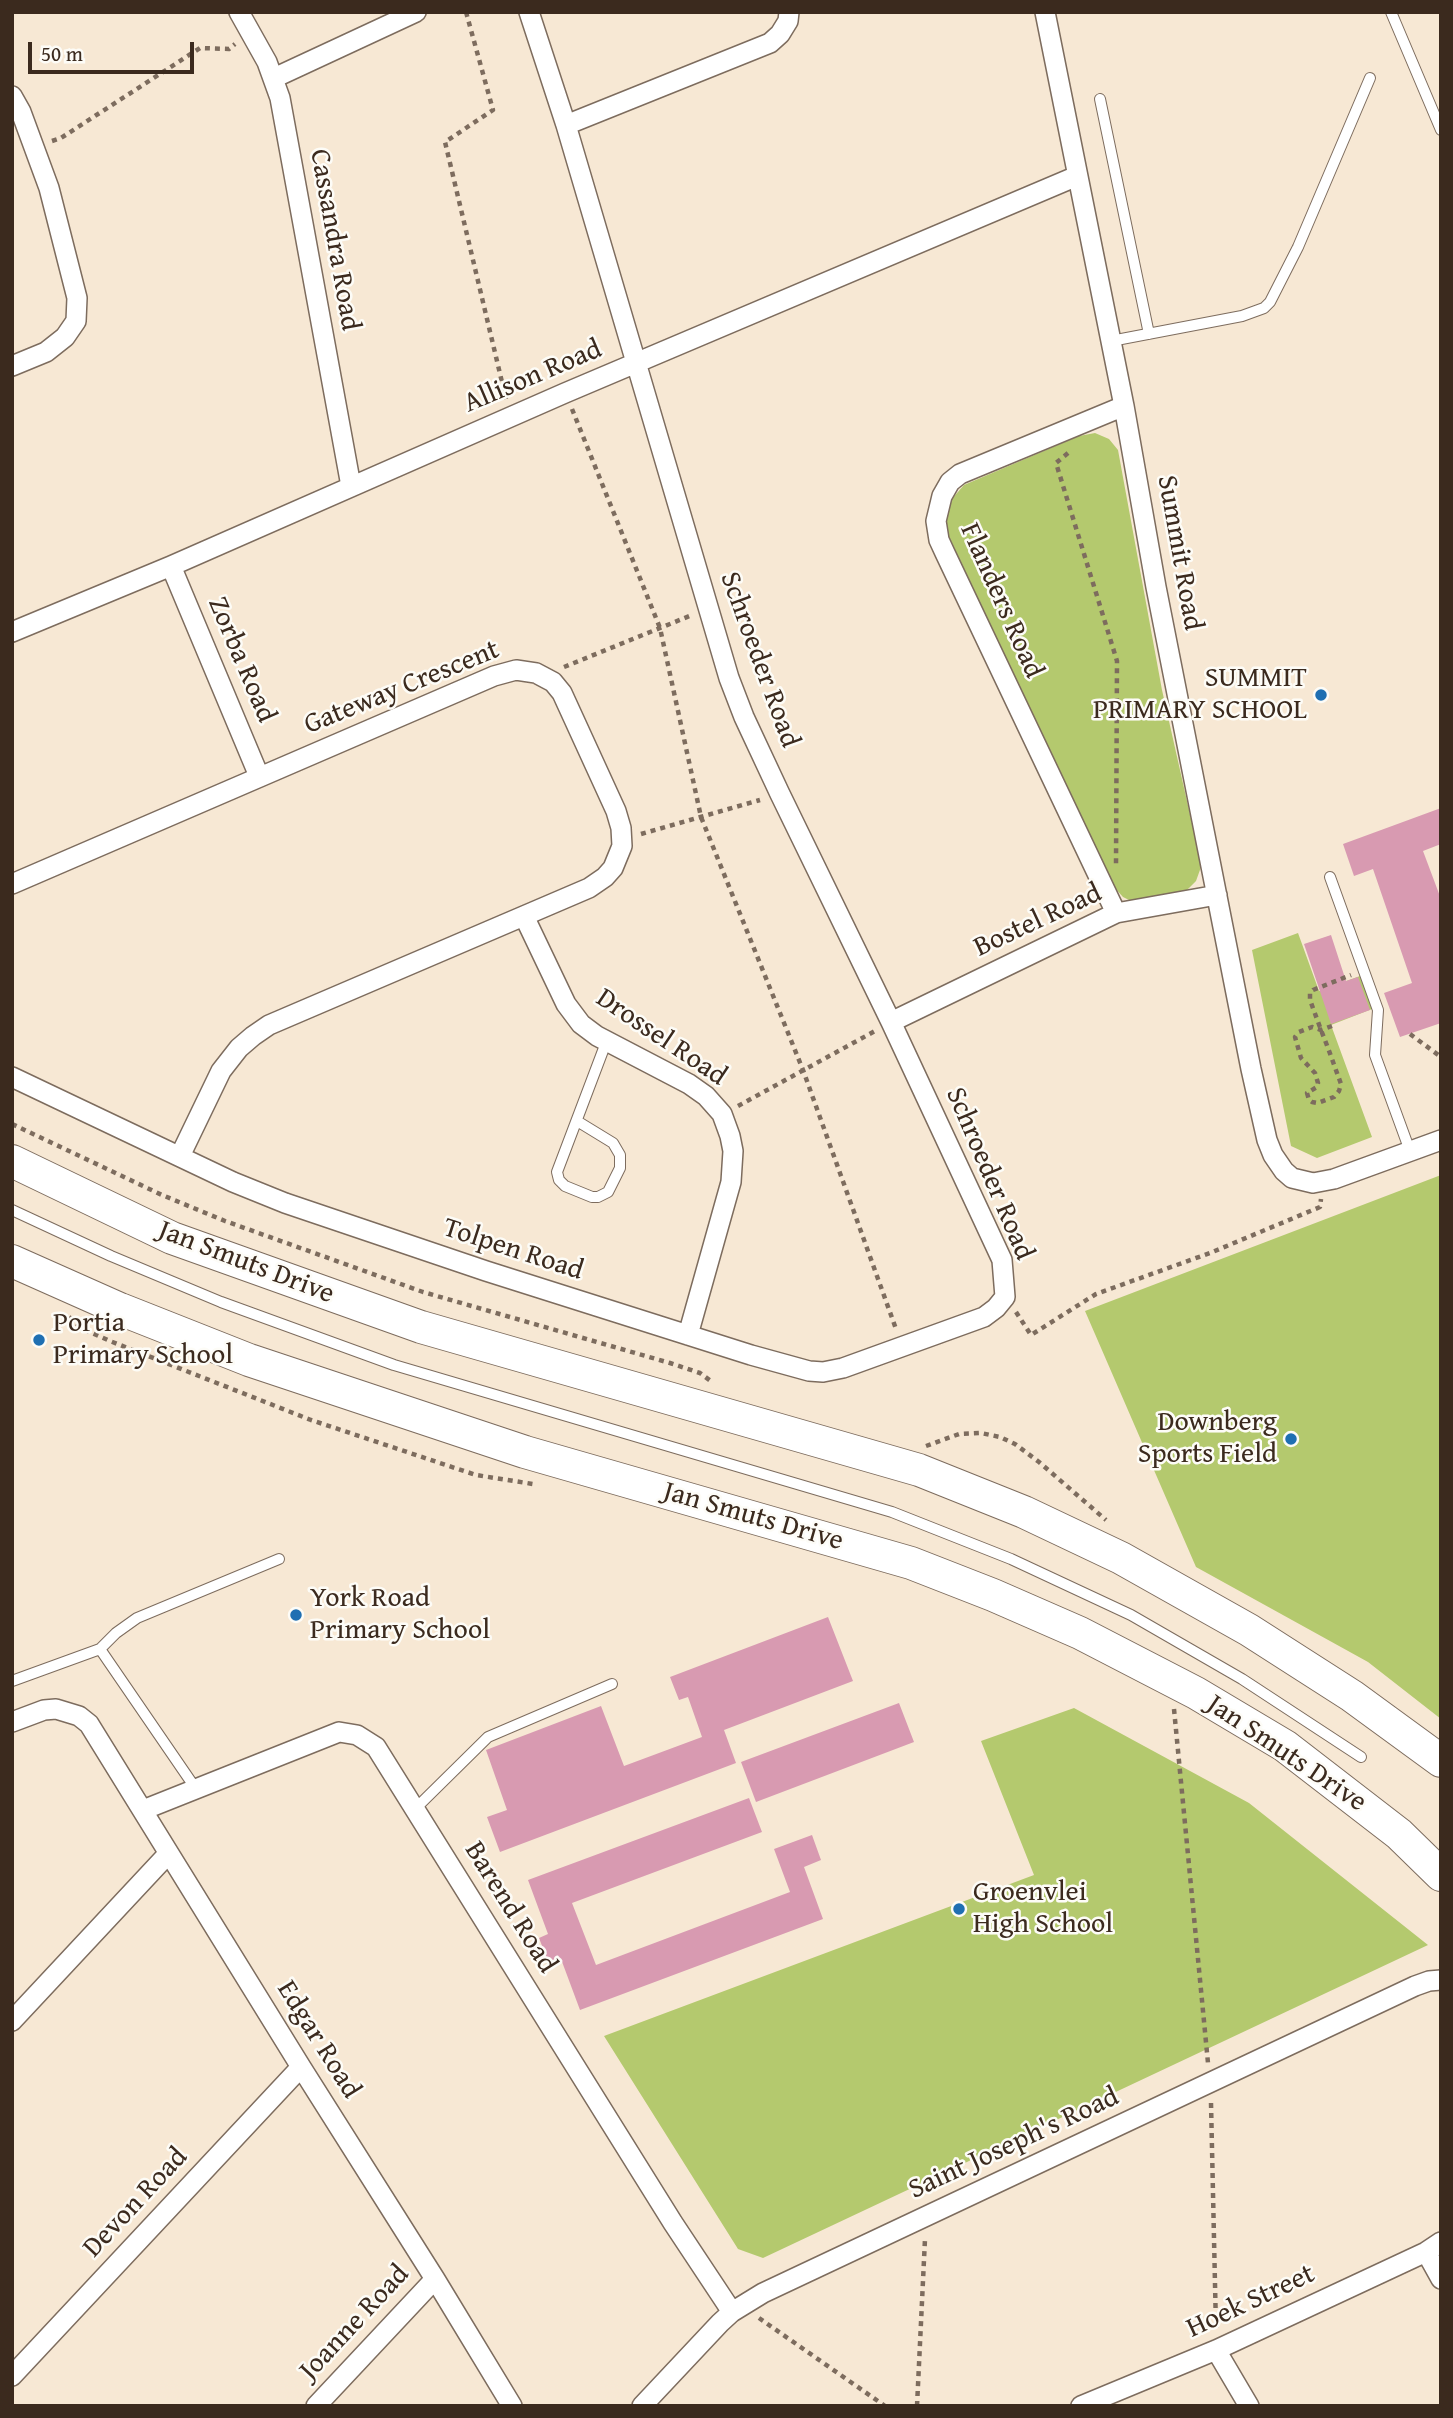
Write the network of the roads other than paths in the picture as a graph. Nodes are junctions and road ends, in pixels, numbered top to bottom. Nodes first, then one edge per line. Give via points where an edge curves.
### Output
1 (239, 12) edge
2 (416, 12) edge
3 (530, 12) edge
4 (789, 12) edge
5 (1045, 12) edge
6 (1391, 12) edge
7 (274, 78) junction
8 (1370, 78) dead end
9 (12, 96) edge
10 (1100, 99) dead end
11 (566, 125) junction
12 (1441, 130) edge
13 (1077, 176) junction
14 (1149, 334) junction
15 (1111, 341) junction
16 (635, 363) junction
17 (12, 366) edge
18 (1124, 406) junction
19 (351, 486) junction
20 (171, 566) junction
21 (12, 632) edge
22 (259, 776) junction
23 (1330, 877) dead end
24 (12, 884) edge
25 (1217, 895) junction
26 (1116, 913) junction
27 (524, 916) junction
28 (891, 1022) junction
29 (607, 1041) junction
30 (12, 1077) edge
31 (577, 1121) junction
32 (1441, 1140) edge
33 (1410, 1151) junction
34 (180, 1156) junction
35 (12, 1161) edge
36 (12, 1210) edge
37 (12, 1261) edge
38 (1005, 1297) joint
39 (688, 1335) junction
40 (279, 1559) dead end
41 (100, 1649) junction
42 (12, 1681) edge
43 (612, 1684) dead end
44 (12, 1722) edge
45 (1361, 1757) dead end
46 (1441, 1761) edge
47 (196, 1789) junction
48 (415, 1809) junction
49 (143, 1810) junction
50 (168, 1854) junction
51 (1441, 1875) edge
52 (1441, 1980) edge
53 (12, 2021) edge
54 (301, 2067) junction
55 (1433, 2247) edge
56 (435, 2279) junction
57 (1441, 2279) edge
58 (732, 2312) junction
59 (1216, 2350) junction
60 (12, 2376) edge
61 (316, 2406) edge
62 (512, 2406) edge
63 (642, 2406) edge
64 (1081, 2406) edge
65 (1249, 2406) edge

1 - 7 street, Cassandra Road
2 - 7 street
3 - 11 street, Schroeder Road
4 - 11 street via 784,27 770,43
5 - 13 street, Summit Road
6 - 12 lane
7 - 19 street, Cassandra Road
8 - 14 lane via 1270,302 1242,316
9 - 17 street via 49,188 75,289 76,321 57,345
10 - 14 lane
11 - 16 street, Schroeder Road
13 - 15 street, Summit Road
13 - 16 street, Allison Road
14 - 15 lane
15 - 18 street, Summit Road
16 - 19 street, Allison Road
16 - 28 street, Schroeder Road via 744,717
18 - 25 street, Summit Road
18 - 26 street, Flanders Road via 960,474 942,496 936,520 939,540
19 - 20 street, Allison Road
20 - 21 street, Allison Road
20 - 22 street, Zorba Road
22 - 24 street, Gateway Crescent
22 - 27 street, Gateway Crescent via 494,676 516,670 544,675 562,693 616,811 623,839 620,854 605,877
23 - 33 lane via 1378,1010 1375,1055
25 - 26 street, Bostel Road
25 - 33 street, Summit Road via 1251,1069 1267,1140 1277,1163 1292,1178 1324,1181
26 - 28 street, Bostel Road
27 - 29 street, Drossel Road via 566,1004 587,1030
27 - 34 street via 269,1025 253,1036 221,1071
28 - 38 street, Schroeder Road via 1002,1260
29 - 31 lane
29 - 39 street, Drossel Road via 706,1096 722,1114 730,1136 731,1182
30 - 34 street, Tolpen Road
31 - 31 lane via 557,1176 565,1186 598,1197 608,1192 620,1168 620,1155 613,1143
32 - 33 street
34 - 39 street, Tolpen Road via 285,1203
35 - 46 main road, Jan Smuts Drive via 172,1238 421,1327 919,1470 1024,1512 1121,1558 1248,1630 1352,1696
36 - 45 lane via 221,1302 394,1365 892,1512 1011,1559 1142,1621
37 - 51 main road, Jan Smuts Drive via 120,1310 249,1360 525,1452 911,1563 993,1595 1080,1633 1285,1746 1399,1834
38 - 39 street, Tolpen Road via 984,1317 822,1372
40 - 41 lane via 137,1618
41 - 42 lane
41 - 47 lane
43 - 48 lane via 488,1737
44 - 49 street, Edgar Road via 56,1709 69,1711 89,1724
47 - 48 street, Barend Road via 339,1732 357,1735 376,1747
47 - 49 street, Barend Road
48 - 58 street, Barend Road
49 - 50 street, Edgar Road
50 - 53 street
50 - 54 street, Edgar Road
52 - 58 street, Saint Joseph's Road via 1415,1986 763,2293
54 - 56 street, Edgar Road
54 - 60 street, Devon Road
55 - 57 street
55 - 59 street, Hoek Street
56 - 61 street, Joanne Road
56 - 62 street, Edgar Road
58 - 63 street, Saint Joseph's Road
59 - 64 street, Hoek Street
59 - 65 street

